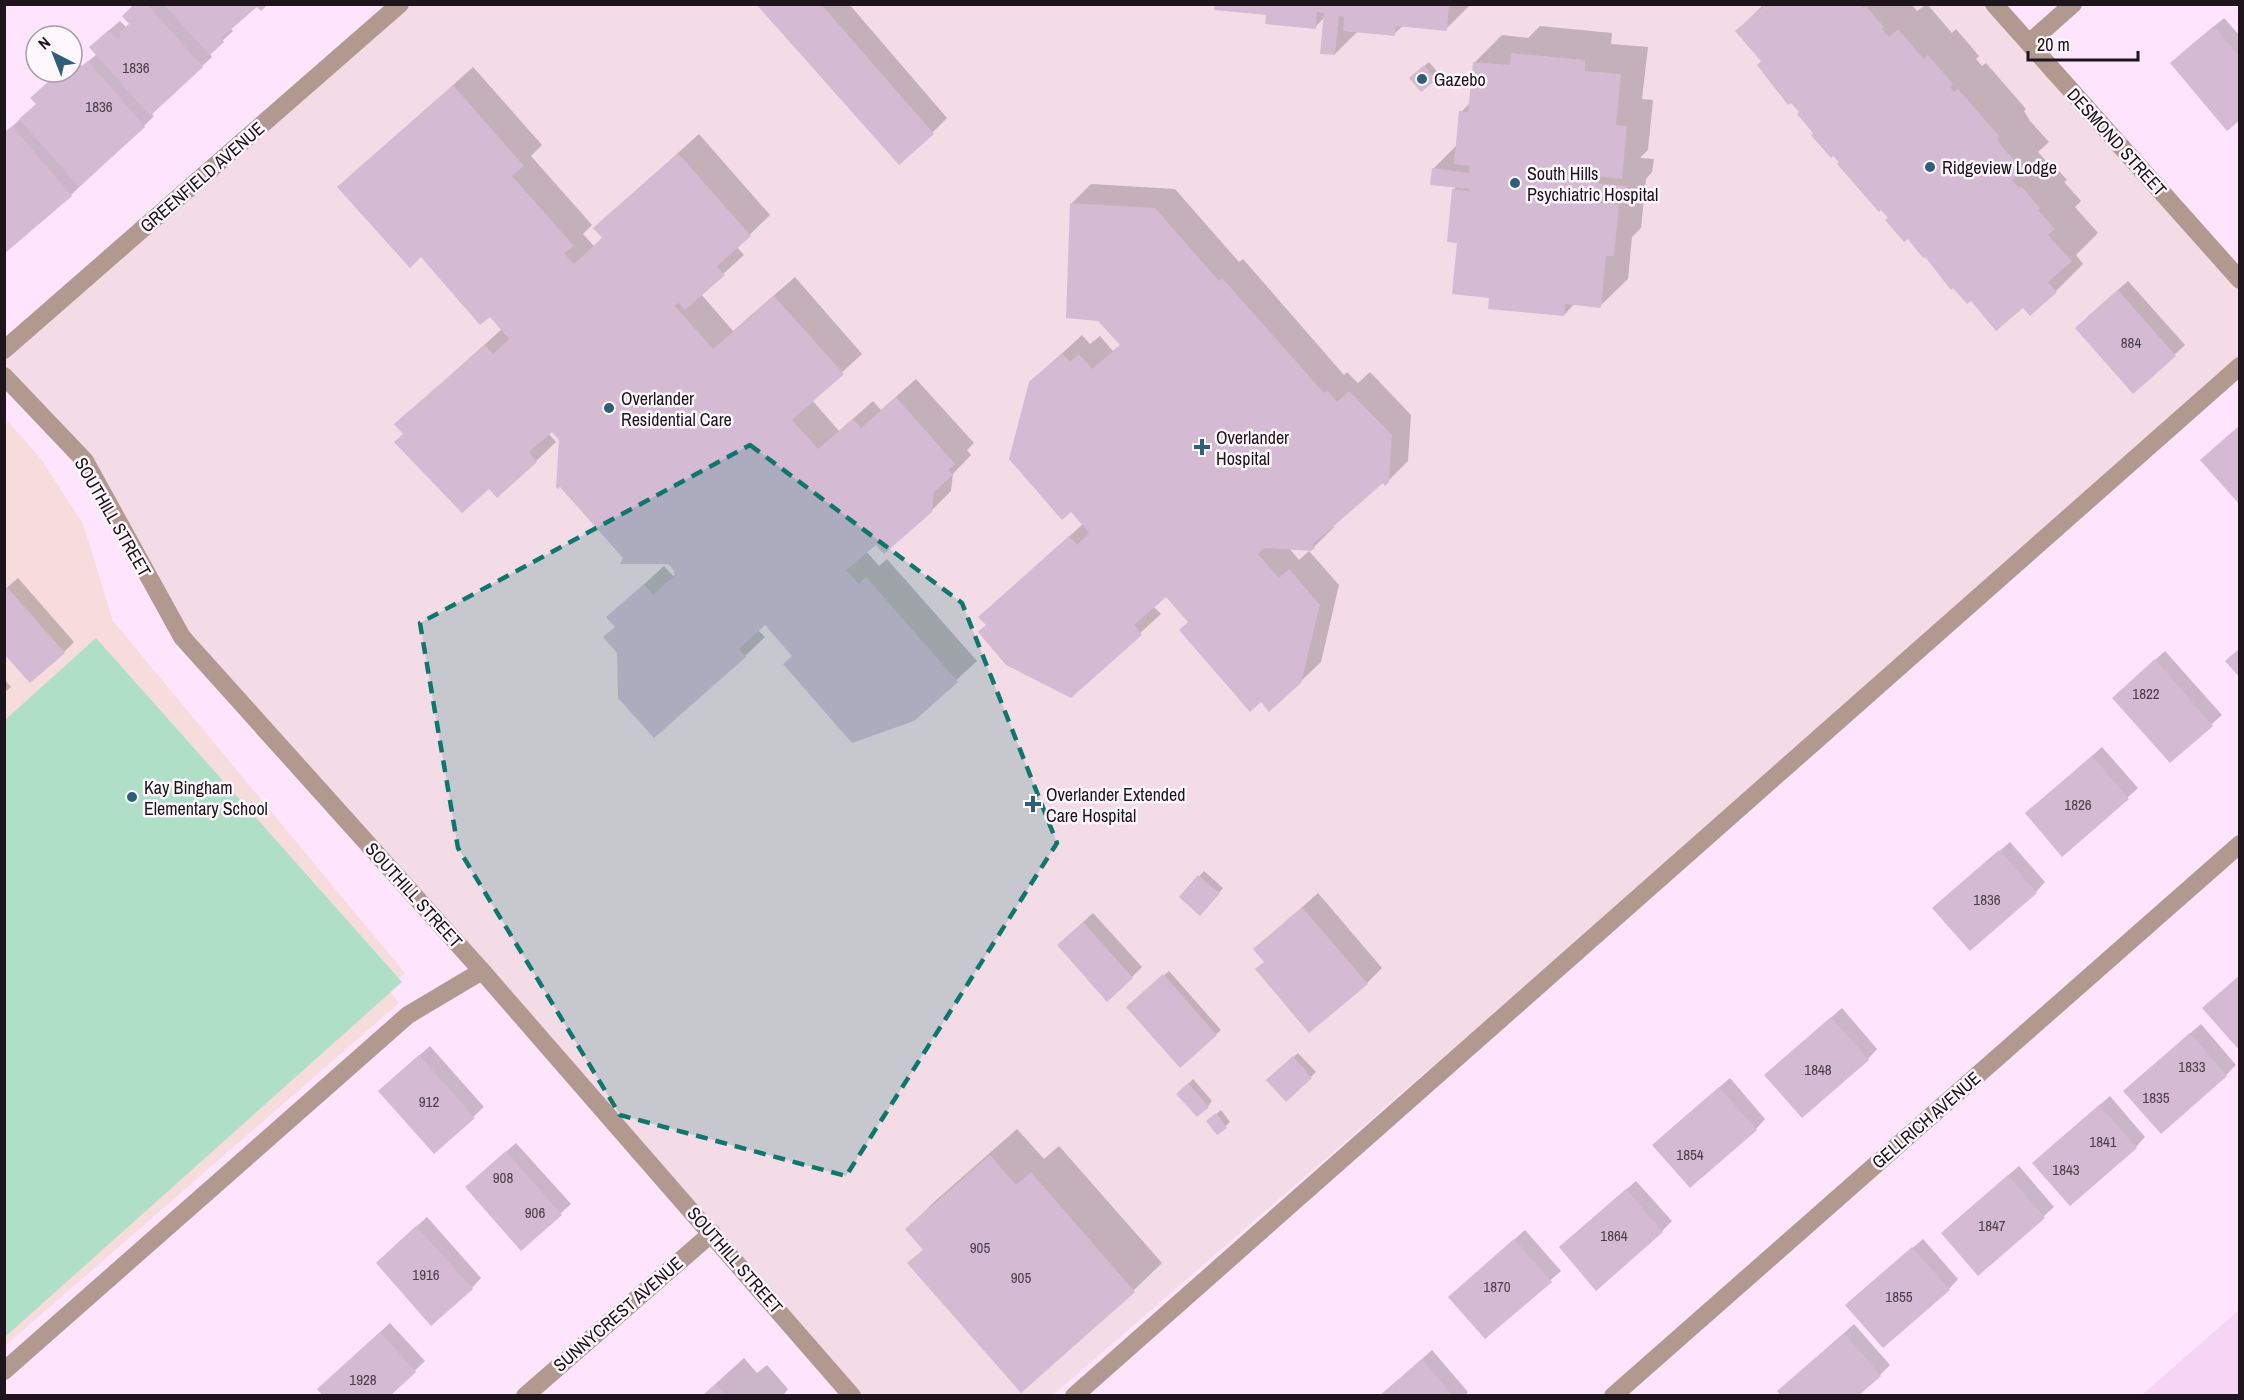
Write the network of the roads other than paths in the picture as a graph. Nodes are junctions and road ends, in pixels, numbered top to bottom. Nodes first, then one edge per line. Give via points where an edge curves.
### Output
1 (400, 4) edge
2 (1994, 4) edge
3 (2073, 4) edge
4 (2029, 44) junction
5 (2240, 280) edge
6 (4, 350) edge
7 (2240, 366) edge
8 (4, 376) edge
9 (2240, 844) edge
10 (482, 971) junction
11 (712, 1233) junction
12 (4, 1371) edge
13 (525, 1395) edge
14 (852, 1395) edge
15 (1074, 1395) edge
16 (1613, 1395) edge

1 - 6 street, GREENFIELD AVENUE
2 - 4 street, DESMOND STREET
3 - 4 street
4 - 5 street, DESMOND STREET
7 - 15 street
8 - 10 street, SOUTHILL STREET via 85,461 182,637
9 - 16 street, GELLRICH AVENUE
10 - 11 street, SOUTHILL STREET
10 - 12 street via 408,1015
11 - 13 street, SUNNYCREST AVENUE
11 - 14 street, SOUTHILL STREET

